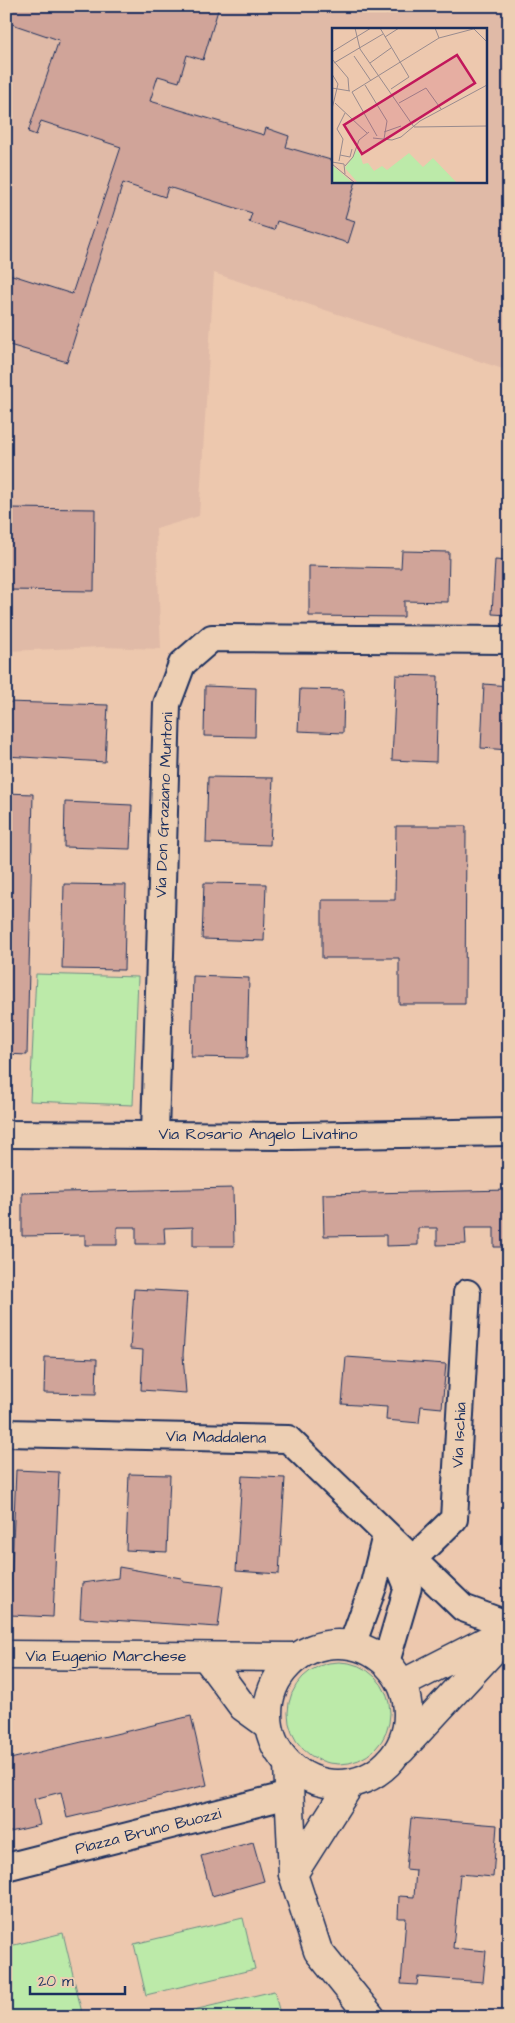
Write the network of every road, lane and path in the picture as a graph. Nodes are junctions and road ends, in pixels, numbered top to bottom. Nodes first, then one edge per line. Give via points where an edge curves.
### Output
1 (509, 640) edge
2 (509, 1132) edge
3 (6, 1134) edge
4 (155, 1134) junction
5 (467, 1293) dead end
6 (6, 1432) edge
7 (386, 1535) junction
8 (412, 1560) junction
9 (509, 1625) edge
10 (509, 1631) edge
11 (352, 1645) junction
12 (6, 1655) edge
13 (206, 1657) junction
14 (297, 1657) junction
15 (386, 1662) junction
16 (402, 1684) junction
17 (268, 1725) junction
18 (394, 1758) junction
19 (288, 1764) junction
20 (350, 1784) junction
21 (289, 1795) junction
22 (6, 1867) edge
23 (293, 1874) junction
24 (372, 2017) edge

1 - 4 street, Via Don Graziano Muntoni via 212,638 182,664 167,704
2 - 4 street, Via Rosario Angelo Livatino via 292,1136
3 - 4 street, Via Rosario Angelo Livatino
5 - 8 street, Via Ischia via 454,1519
6 - 7 street, Via Maddalena via 288,1439
7 - 8 street, Via Maddalena
7 - 11 street via 374,1584
7 - 15 street, Via Maddalena via 408,1586
8 - 9 street, Via Maddalena via 462,1608
10 - 16 street
10 - 18 street
11 - 14 street via 314,1648
11 - 15 street via 370,1651
12 - 13 street, Via Eugenio Marchese
13 - 14 street, Via Eugenio Marchese
13 - 17 street via 243,1707
14 - 17 street via 283,1670 273,1687
15 - 16 street
16 - 18 street via 408,1702 408,1722
17 - 19 street via 275,1746
18 - 20 street via 366,1779
19 - 20 street via 306,1778 328,1785
19 - 21 street
20 - 23 street
21 - 22 street, Piazza Bruno Buozzi
21 - 23 street
23 - 24 street via 318,1951

